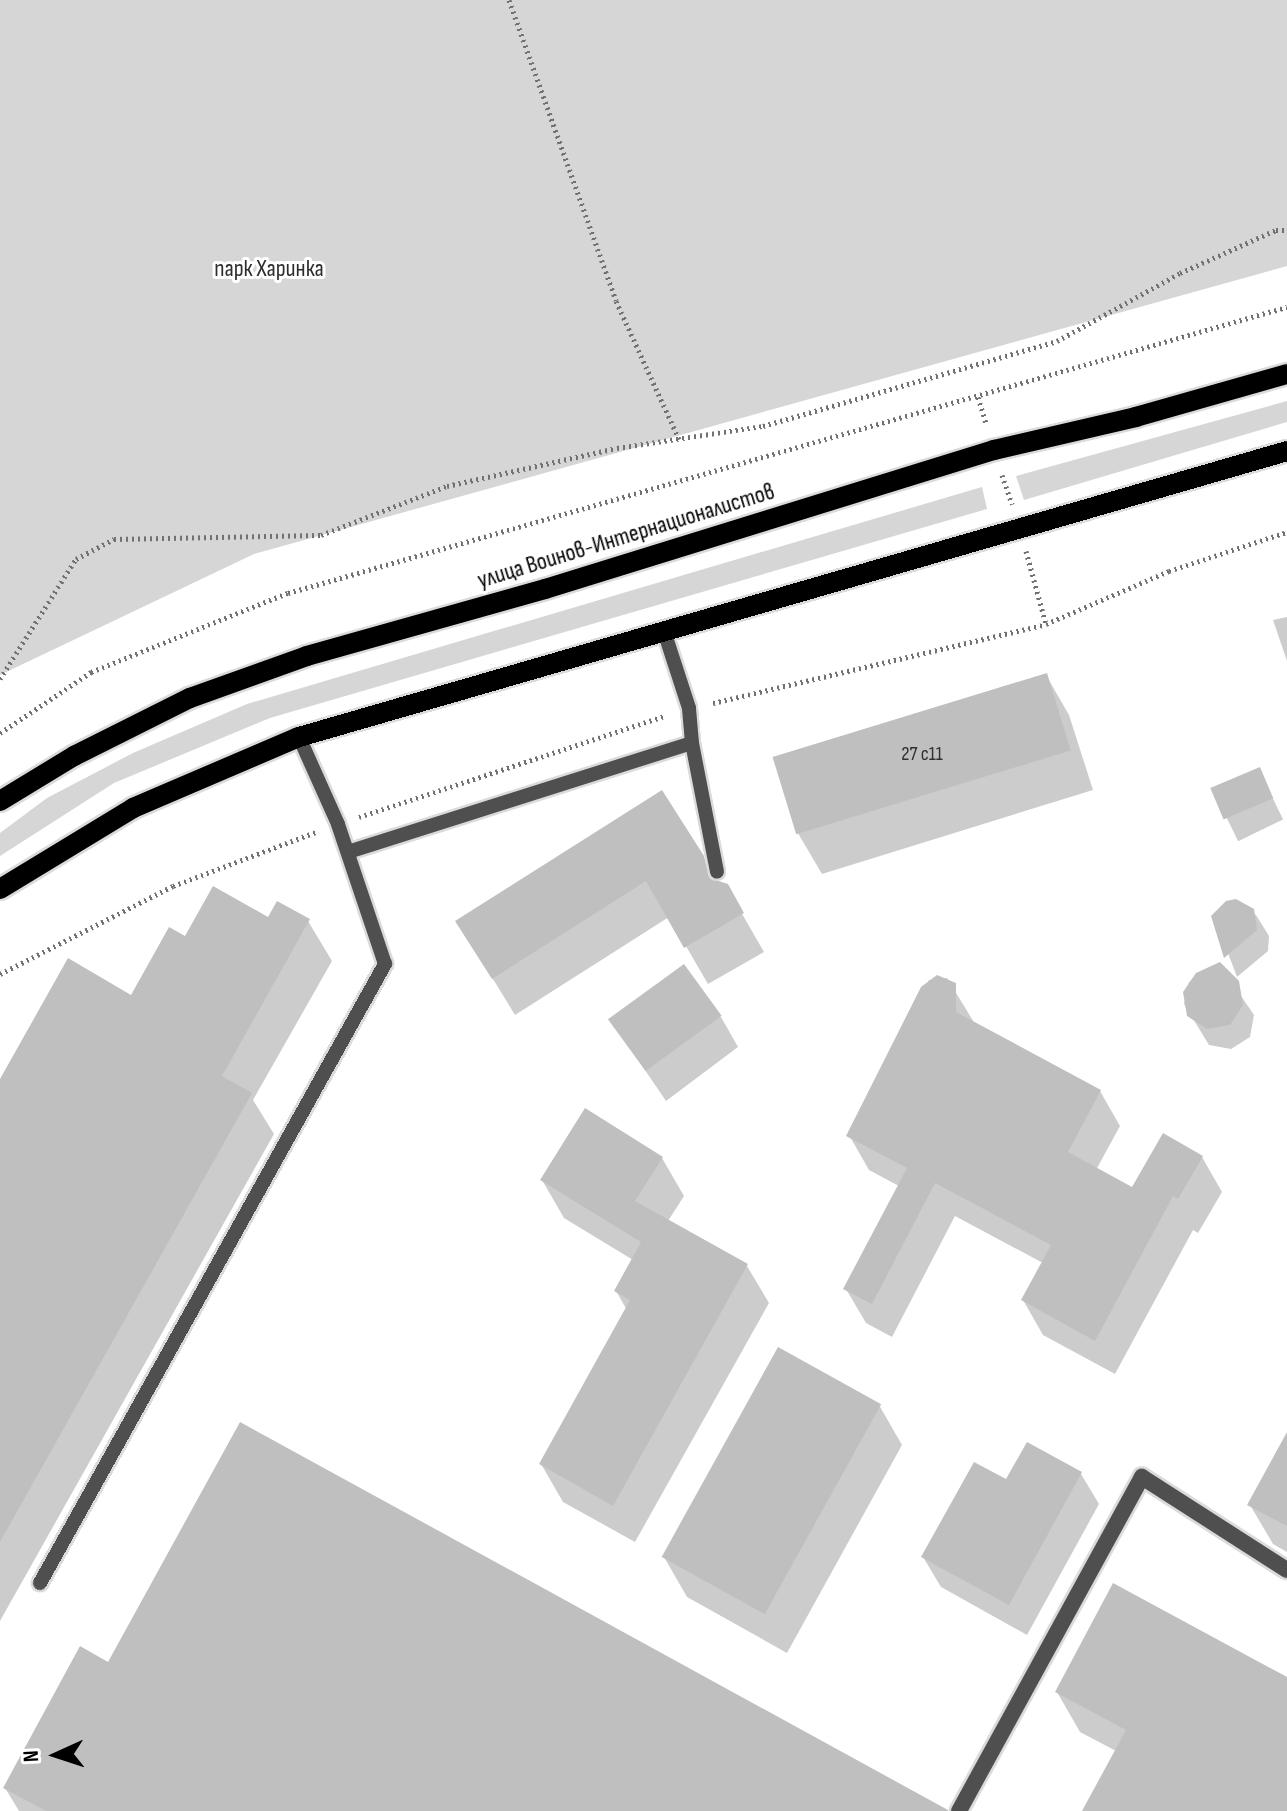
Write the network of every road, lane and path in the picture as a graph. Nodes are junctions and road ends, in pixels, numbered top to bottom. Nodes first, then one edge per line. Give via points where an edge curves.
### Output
1 (509, 0) edge
2 (1287, 230) edge
3 (1287, 307) edge
4 (1287, 374) edge
5 (679, 439) junction
6 (1287, 451) edge
7 (664, 631) junction
8 (0, 679) edge
9 (0, 733) edge
10 (299, 737) junction
11 (692, 743) junction
12 (0, 801) edge
13 (348, 852) junction
14 (717, 872) dead end
15 (0, 889) edge
16 (1287, 1570) edge
17 (40, 1583) dead end
18 (959, 1811) edge

1 - 5 path via 616,301
2 - 5 path via 1276,230 1180,273 1057,341 763,426
3 - 9 path via 288,593 91,672
4 - 12 main road, улица Воинов-Интернационалистов via 994,450 545,589 307,656 177,704
5 - 8 path via 447,486 321,535 114,539 76,559
6 - 7 main road
7 - 10 main road
7 - 11 lane via 689,708
10 - 13 lane
10 - 15 main road via 133,808
11 - 13 lane
11 - 14 lane
13 - 17 lane via 385,964
16 - 18 street via 1142,1477

